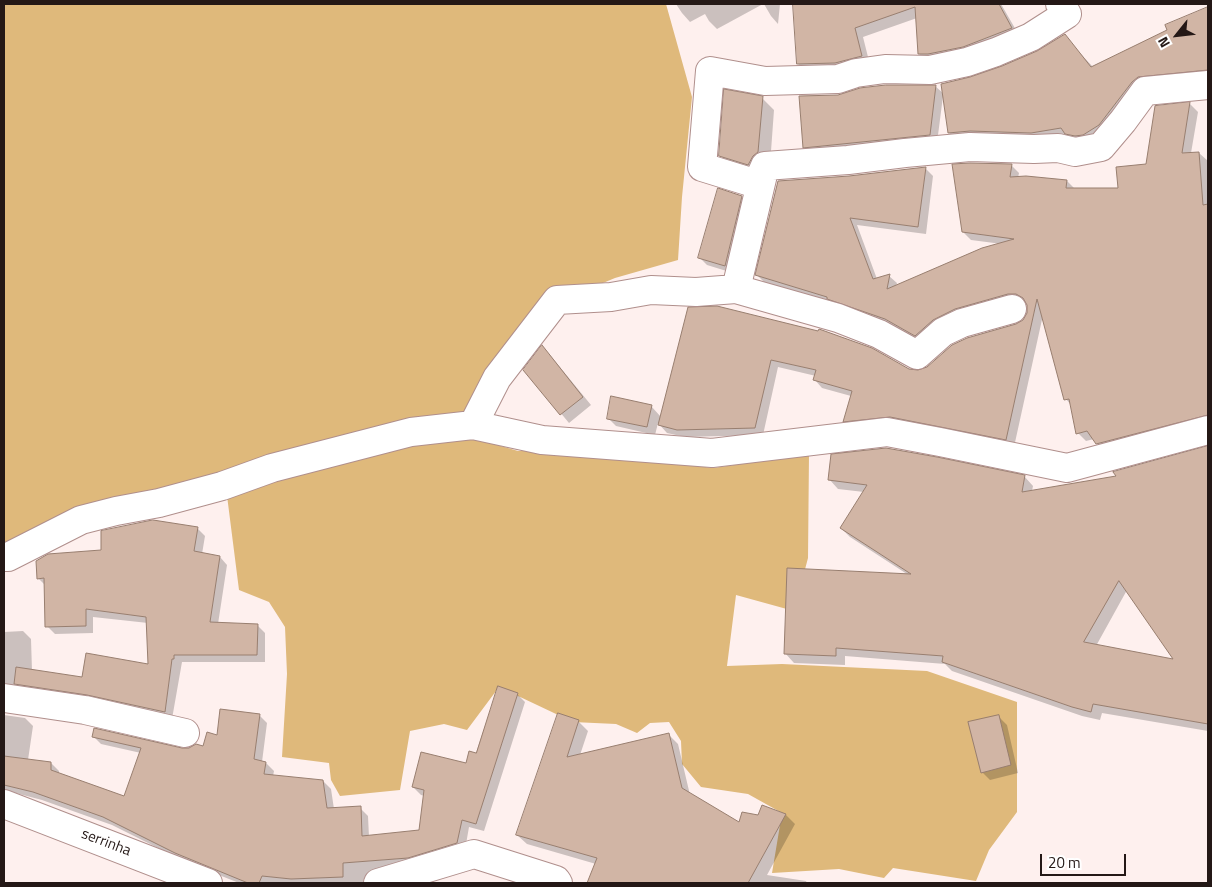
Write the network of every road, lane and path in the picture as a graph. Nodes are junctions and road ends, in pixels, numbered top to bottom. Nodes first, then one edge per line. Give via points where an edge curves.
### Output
1 (1060, 4) edge
2 (1208, 84) edge
3 (765, 166) junction
4 (736, 289) junction
5 (1012, 309) dead end
6 (472, 424) junction
7 (1208, 430) edge
8 (4, 557) edge
9 (4, 698) edge
10 (185, 733) dead end
11 (4, 804) edge
12 (208, 883) edge
13 (378, 883) edge
14 (558, 883) edge

1 - 3 street via 1067,14 1031,37 967,62 930,70 885,68 838,79 771,80 710,71 702,167 757,184
2 - 3 street via 1145,91 1101,147 1075,152 1058,148 970,147
3 - 4 street
4 - 5 street via 838,318 879,334 917,355 943,332 962,323
4 - 6 street via 696,292 651,290 611,297 557,300 497,378
6 - 7 street via 542,440 712,453 888,432 1067,468
6 - 8 street via 410,432 272,468 159,503 116,510 81,520
9 - 10 street via 85,710
11 - 12 street, serrinha
13 - 14 street via 474,854

